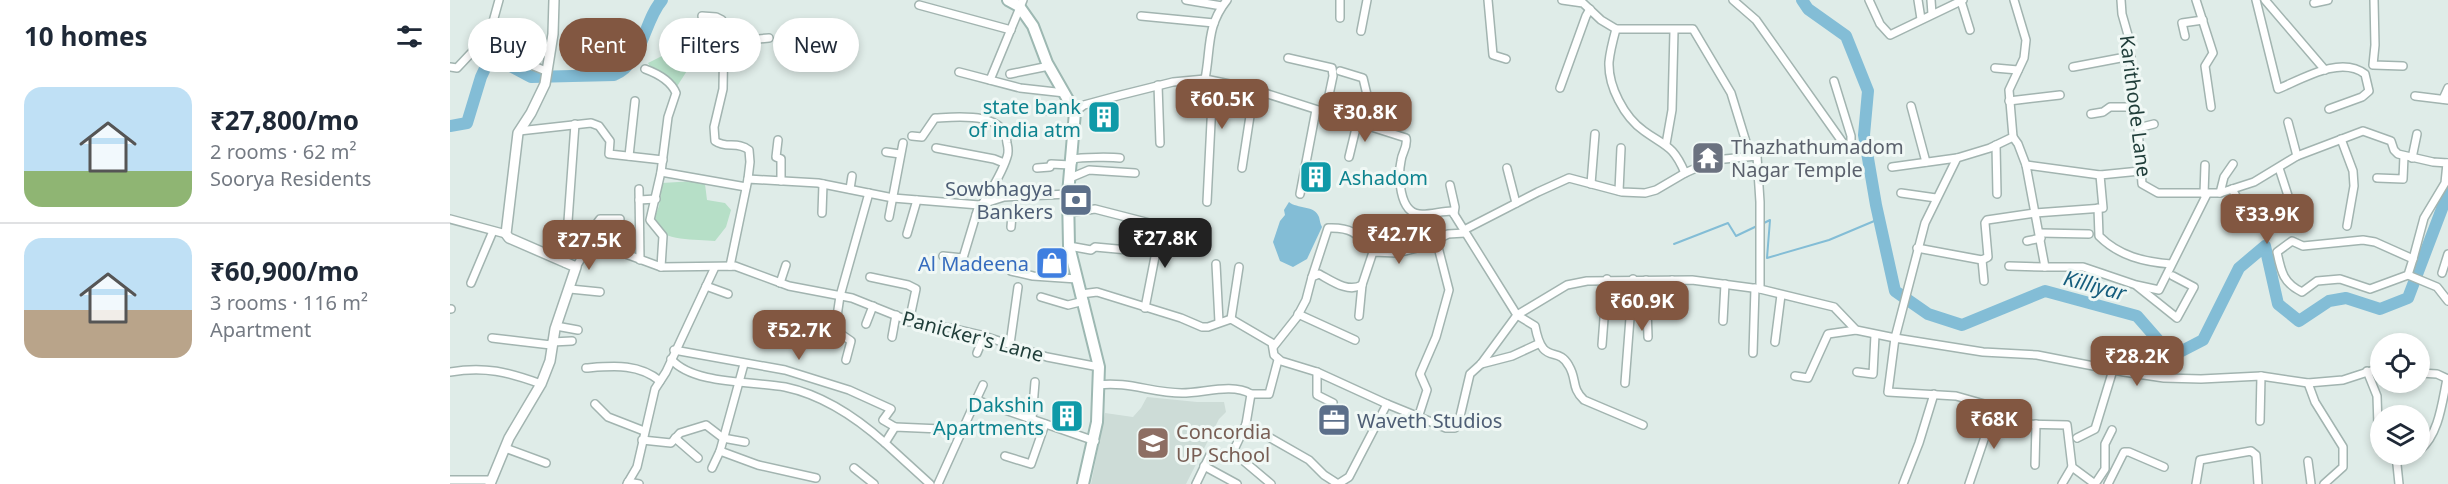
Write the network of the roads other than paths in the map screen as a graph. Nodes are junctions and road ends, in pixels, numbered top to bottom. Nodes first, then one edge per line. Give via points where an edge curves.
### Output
1 (499, 0) edge
2 (554, 0) edge
3 (1008, 0) edge
4 (1186, 0) edge
5 (1227, 0) edge
6 (1340, 0) edge
7 (1367, 0) edge
8 (1488, 0) edge
9 (1563, 0) edge
10 (1733, 0) edge
11 (1869, 0) edge
12 (1918, 0) edge
13 (1931, 0) edge
14 (2014, 0) edge
15 (2121, 0) edge
16 (2196, 0) edge
17 (2256, 0) edge
18 (2265, 0) edge
19 (2328, 0) edge
20 (2374, 0) edge
21 (1962, 1) edge
22 (1021, 3) edge
23 (1950, 3) edge
24 (2314, 3) dead end
25 (919, 5) dead end
26 (1588, 5) edge
27 (1222, 6) junction
28 (1932, 14) junction
29 (702, 15) dead end
30 (1141, 16) dead end
31 (494, 18) edge
32 (718, 18) edge
33 (1340, 18) dead end
34 (1921, 19) junction
35 (2203, 20) junction
36 (1214, 23) junction
37 (1011, 30) junction
38 (1616, 30) junction
39 (1970, 30) dead end
40 (1361, 31) dead end
41 (1674, 31) junction
42 (2185, 36) dead end
43 (770, 38) dead end
44 (761, 39) edge
45 (468, 56) edge
46 (2131, 56) junction
47 (1288, 58) dead end
48 (1506, 59) dead end
49 (547, 65) edge
50 (1049, 66) junction
51 (2403, 66) dead end
52 (450, 67) edge
53 (2073, 67) dead end
54 (1995, 68) dead end
55 (647, 70) edge
56 (2018, 70) junction
57 (2325, 70) junction
58 (546, 72) edge
59 (723, 72) edge
60 (958, 72) dead end
61 (1340, 72) dead end
62 (1010, 74) dead end
63 (1205, 79) junction
64 (990, 80) junction
65 (1834, 81) dead end
66 (1213, 82) junction
67 (1158, 85) junction
68 (1560, 88) dead end
69 (2448, 88) edge
70 (1254, 90) junction
71 (1065, 93) junction
72 (2060, 95) dead end
73 (2415, 96) dead end
74 (635, 100) dead end
75 (2446, 100) edge
76 (2009, 101) junction
77 (1911, 106) dead end
78 (2211, 106) dead end
79 (2134, 107) junction
80 (2329, 109) dead end
81 (1316, 110) junction
82 (1039, 111) dead end
83 (1074, 111) junction
84 (1325, 114) junction
85 (2091, 114) dead end
86 (2288, 122) dead end
87 (575, 124) junction
88 (1359, 124) junction
89 (2154, 124) dead end
90 (2138, 128) junction
91 (519, 131) junction
92 (1595, 134) dead end
93 (2417, 134) dead end
94 (912, 136) dead end
95 (2013, 137) junction
96 (2342, 139) junction
97 (778, 140) dead end
98 (903, 143) dead end
99 (1160, 143) dead end
100 (1666, 144) junction
101 (1996, 145) junction
102 (936, 148) dead end
103 (1621, 148) dead end
104 (886, 152) dead end
105 (900, 154) junction
106 (1750, 155) junction
107 (629, 156) junction
108 (2297, 156) junction
109 (1349, 157) dead end
110 (2408, 157) junction
111 (1120, 158) dead end
112 (1957, 158) junction
113 (663, 160) junction
114 (1926, 162) junction
115 (1004, 163) junction
116 (2448, 163) edge
117 (1071, 164) junction
118 (2233, 164) dead end
119 (2026, 165) junction
120 (2205, 165) dead end
121 (1892, 167) dead end
122 (1038, 168) dead end
123 (1242, 168) dead end
124 (1507, 168) dead end
125 (2279, 168) junction
126 (2140, 171) junction
127 (661, 172) junction
128 (1135, 173) dead end
129 (1685, 173) junction
130 (2100, 175) junction
131 (852, 176) dead end
132 (1070, 178) junction
133 (2377, 178) dead end
134 (781, 181) junction
135 (747, 183) junction
136 (823, 184) junction
137 (1591, 184) junction
138 (1450, 185) dead end
139 (639, 189) dead end
140 (850, 189) junction
141 (2232, 189) junction
142 (1619, 191) junction
143 (869, 193) junction
144 (2220, 193) junction
145 (1068, 194) junction
146 (1300, 194) dead end
147 (1901, 194) dead end
148 (1997, 194) dead end
149 (2205, 194) junction
150 (893, 198) junction
151 (1936, 198) junction
152 (2237, 198) dead end
153 (656, 199) junction
154 (639, 200) junction
155 (917, 200) junction
156 (1207, 202) dead end
157 (1516, 203) junction
158 (981, 204) junction
159 (2098, 208) junction
160 (2293, 211) dead end
161 (822, 213) dead end
162 (1067, 213) junction
163 (2034, 213) junction
164 (1454, 214) junction
165 (976, 215) junction
166 (889, 217) dead end
167 (450, 219) edge
168 (620, 219) dead end
169 (2346, 226) dead end
170 (1011, 227) dead end
171 (494, 231) junction
172 (1464, 231) junction
173 (506, 234) junction
174 (907, 234) dead end
175 (2089, 234) dead end
176 (2040, 235) junction
177 (2027, 242) dead end
178 (1437, 243) junction
179 (1069, 246) junction
180 (1917, 248) junction
181 (1128, 250) dead end
182 (1373, 252) junction
183 (2448, 254) edge
184 (586, 256) junction
185 (944, 256) dead end
186 (2413, 259) junction
187 (640, 260) junction
188 (1982, 260) junction
189 (565, 263) junction
190 (1216, 264) dead end
191 (2171, 264) junction
192 (786, 265) dead end
193 (2009, 266) dead end
194 (576, 267) junction
195 (661, 267) junction
196 (716, 267) junction
197 (730, 267) junction
198 (1239, 267) dead end
199 (2045, 267) junction
200 (1011, 271) dead end
201 (2442, 273) dead end
202 (2408, 275) junction
203 (2172, 276) dead end
204 (870, 277) dead end
205 (1312, 277) junction
206 (1077, 279) junction
207 (1607, 279) junction
208 (1633, 279) junction
209 (1646, 280) junction
210 (1672, 280) junction
211 (1984, 281) dead end
212 (471, 283) dead end
213 (780, 283) junction
214 (1725, 284) junction
215 (1362, 285) junction
216 (2136, 285) junction
217 (706, 286) junction
218 (1018, 287) dead end
219 (1757, 288) junction
220 (570, 289) junction
221 (600, 292) dead end
222 (728, 294) dead end
223 (1781, 295) junction
224 (840, 296) junction
225 (1041, 297) dead end
226 (1082, 297) junction
227 (2448, 302) edge
228 (873, 306) junction
229 (1145, 308) junction
230 (1676, 313) dead end
231 (1298, 314) junction
232 (896, 315) junction
233 (1517, 315) junction
234 (1359, 316) dead end
235 (1231, 319) junction
236 (1723, 321) dead end
237 (909, 322) junction
238 (1219, 322) junction
239 (866, 324) dead end
240 (556, 326) junction
241 (578, 330) dead end
242 (835, 330) junction
243 (1856, 330) junction
244 (788, 332) dead end
245 (1875, 335) junction
246 (984, 336) junction
247 (892, 337) dead end
248 (1648, 337) dead end
249 (492, 338) dead end
250 (1895, 338) junction
251 (1355, 340) dead end
252 (573, 341) dead end
253 (1774, 342) dead end
254 (552, 343) junction
255 (1010, 344) junction
256 (1538, 344) junction
257 (1602, 345) dead end
258 (1274, 346) junction
259 (674, 350) junction
260 (1754, 353) dead end
261 (977, 354) dead end
262 (671, 360) junction
263 (846, 360) dead end
264 (1278, 360) junction
265 (744, 364) junction
266 (1481, 364) junction
267 (1099, 367) junction
268 (586, 368) dead end
269 (2113, 370) junction
270 (2370, 370) edge
271 (2367, 371) junction
272 (450, 372) edge
273 (1317, 372) junction
274 (1857, 372) dead end
275 (2430, 374) edge
276 (1795, 376) dead end
277 (2261, 376) junction
278 (2448, 379) edge
279 (660, 381) junction
280 (740, 382) junction
281 (1035, 382) dead end
282 (1625, 383) dead end
283 (2308, 383) junction
284 (541, 384) junction
285 (983, 385) dead end
286 (1098, 385) junction
287 (1251, 394) junction
288 (1934, 394) junction
289 (976, 400) junction
290 (595, 404) dead end
291 (1387, 404) junction
292 (2377, 405) edge
293 (1995, 407) junction
294 (1329, 414) dead end
295 (1418, 418) junction
296 (1032, 419) junction
297 (2260, 421) dead end
298 (1045, 424) junction
299 (1246, 424) junction
300 (2036, 424) junction
301 (1643, 425) dead end
302 (895, 427) junction
303 (964, 430) junction
304 (2112, 430) dead end
305 (644, 431) junction
306 (675, 438) junction
307 (723, 438) junction
308 (2077, 438) dead end
309 (2430, 439) edge
310 (642, 440) junction
311 (1095, 441) junction
312 (745, 442) dead end
313 (885, 443) junction
314 (505, 448) junction
315 (720, 451) junction
316 (1233, 452) junction
317 (1005, 456) dead end
318 (698, 458) dead end
319 (2308, 461) dead end
320 (546, 463) dead end
321 (2035, 465) dead end
322 (2397, 465) edge
323 (1204, 466) junction
324 (2164, 466) dead end
325 (2072, 467) junction
326 (712, 468) dead end
327 (854, 468) dead end
328 (816, 478) dead end
329 (450, 480) edge
330 (490, 482) edge
331 (628, 483) edge
332 (639, 484) edge
333 (874, 484) edge
334 (930, 484) edge
335 (938, 484) edge
336 (1083, 484) edge
337 (1196, 484) edge
338 (1237, 484) edge
339 (1272, 484) edge
340 (1338, 484) edge
341 (1903, 484) edge
342 (1970, 484) edge
343 (2062, 484) edge
344 (2095, 484) edge
345 (2108, 484) edge
346 (2196, 484) edge
347 (2258, 484) edge
348 (2311, 484) edge
349 (2324, 484) edge
350 (2399, 484) edge

1 - 31 street
2 - 49 street
3 - 22 main road
4 - 27 street
5 - 27 street
6 - 33 street
7 - 40 street
8 - 48 street via 1493,55
9 - 26 street
10 - 65 street via 1756,20 1848,150 1851,136
11 - 34 street via 1890,35
12 - 34 street
13 - 28 street
14 - 56 street via 2026,40
15 - 46 street, Karithode Lane
16 - 35 street
17 - 57 street via 2278,89
18 - 57 street
19 - 24 street
20 - 51 street via 2373,65
21 - 23 street
21 - 39 street
22 - 37 street
22 - 50 main road
23 - 28 street
25 - 37 street
26 - 38 street
26 - 68 street
27 - 36 street
28 - 34 street
29 - 32 street
30 - 36 street
35 - 42 street via 2182,23
35 - 78 street via 2213,53 2205,66
36 - 63 street
37 - 64 street
38 - 41 street
38 - 100 street via 1609,58 1613,86 1628,114 1643,130
41 - 100 street via 1672,110
41 - 106 street via 1693,29 1731,93
43 - 44 street
45 - 52 street via 457,68
46 - 53 street
46 - 79 street, Karithode Lane
47 - 84 street via 1332,68
50 - 62 street
50 - 71 main road
54 - 56 street
55 - 113 street via 675,90
56 - 76 street via 2009,90
57 - 80 street via 2358,69 2368,80 2368,91 2362,97
58 - 91 street via 540,98
59 - 135 street via 715,141 739,144 749,150
60 - 64 street
61 - 88 street via 1363,78 1368,99
63 - 66 street
63 - 67 street
64 - 71 street
66 - 70 street
66 - 156 street
67 - 83 street
67 - 99 street
69 - 75 street
70 - 81 street
70 - 123 street
71 - 83 main road
72 - 76 street
73 - 75 street
74 - 107 street
76 - 95 street
77 - 114 street
79 - 85 street via 2110,107
79 - 90 street, Karithode Lane
81 - 84 street
81 - 146 street
82 - 83 street
83 - 117 main road
84 - 88 street
86 - 108 street
87 - 91 street
87 - 107 street via 599,126 610,141 609,154
87 - 189 street
88 - 109 street
88 - 164 street via 1406,138 1399,175 1410,210 1416,214
89 - 90 street
90 - 126 street, Karithode Lane
91 - 173 street
92 - 137 street
93 - 110 street
94 - 115 street via 922,137 934,118 992,121 1007,138 1008,155
95 - 101 street
95 - 119 street
96 - 108 street
96 - 110 street via 2367,131 2391,141 2394,150
96 - 169 street via 2354,186
97 - 134 street via 776,157 781,159
98 - 105 street
100 - 129 street
101 - 112 street
101 - 148 street
102 - 115 street
103 - 142 street
104 - 105 street
105 - 150 street
106 - 129 street via 1714,160
106 - 219 street via 1759,160
107 - 113 street
108 - 125 street
110 - 116 street
110 - 133 street via 2403,178
111 - 117 street via 1081,157
112 - 114 street
112 - 151 street
113 - 127 street
114 - 121 street
115 - 158 street
116 - 186 street via 2445,183 2424,218
117 - 122 street
117 - 132 main road
118 - 144 street
119 - 130 street
119 - 163 street
120 - 149 street
124 - 157 street
125 - 141 street
125 - 160 street
126 - 130 street
126 - 149 street, Karithode Lane via 2142,184 2158,193
127 - 135 street
127 - 153 street
128 - 132 street via 1089,170
129 - 142 street via 1656,190
130 - 159 street via 2103,208
131 - 140 street
132 - 145 main road
134 - 135 street
134 - 136 street
135 - 197 street
136 - 140 street
136 - 161 street
137 - 142 street
137 - 157 street via 1569,178
138 - 164 street
139 - 154 street
140 - 143 street
141 - 144 street
141 - 152 street
143 - 150 street
143 - 224 street
144 - 149 street
145 - 158 street via 1004,197
145 - 162 main road
147 - 151 street
149 - 191 street
150 - 155 street
150 - 166 street
151 - 180 street
153 - 154 street
153 - 195 street via 651,220 663,236
154 - 187 street
155 - 158 street
155 - 174 street
157 - 172 street
158 - 165 street
159 - 163 street
159 - 191 street via 2099,236 2109,246 2141,261
162 - 179 main road
162 - 229 street via 1095,210 1163,226
163 - 176 street
163 - 188 street via 1987,220 1984,223 1988,257
164 - 172 street
165 - 170 street via 1012,215
165 - 185 street via 963,258
167 - 171 street
168 - 184 street via 600,219 586,238
171 - 173 street
171 - 212 street
172 - 178 street via 1440,237
172 - 233 street
173 - 189 street
175 - 176 street
176 - 177 street
176 - 199 street
178 - 182 street via 1397,253
178 - 295 street via 1449,290 1436,337 1420,374 1427,390
179 - 181 street
179 - 206 main road
180 - 188 street
180 - 250 street
182 - 205 street via 1354,232 1343,227 1328,228
182 - 215 street
183 - 201 street
184 - 187 street, Panicker's Lane via 610,251
184 - 194 street
186 - 202 street
186 - 202 street via 2363,240 2302,246 2292,241 2277,252 2289,286 2302,292 2317,281 2340,279 2370,289
187 - 195 street, Panicker's Lane
188 - 211 street
189 - 194 street
190 - 238 street
191 - 216 street via 2159,290
192 - 213 street
193 - 199 street
194 - 220 street
195 - 196 street, Panicker's Lane
196 - 197 street, Panicker's Lane
196 - 217 street
197 - 213 street, Panicker's Lane
198 - 235 street
199 - 216 street via 2083,267
200 - 206 street
202 - 227 street via 2437,287
203 - 216 street via 2194,287 2177,318
204 - 237 street via 916,289
205 - 215 street via 1319,274 1340,285
205 - 231 street
206 - 226 main road
207 - 208 street
207 - 233 street via 1567,285
207 - 257 street
208 - 209 street
208 - 282 street
209 - 210 street
209 - 248 street
210 - 214 street
210 - 230 street
213 - 224 street, Panicker's Lane
214 - 219 street
214 - 236 street
215 - 234 street
217 - 222 street
217 - 259 street
218 - 255 street
219 - 223 street
219 - 260 street
220 - 221 street
220 - 240 street
223 - 243 street via 1834,307
223 - 253 street
224 - 228 street, Panicker's Lane
224 - 242 street
225 - 226 street via 1068,304
226 - 229 street via 1097,292
226 - 267 main road
228 - 232 street, Panicker's Lane
228 - 239 street
229 - 238 street via 1202,327
231 - 251 street
231 - 258 street
232 - 237 street, Panicker's Lane
232 - 247 street
233 - 256 street via 1535,326
233 - 266 street
235 - 238 street
235 - 258 street
237 - 246 street, Panicker's Lane
240 - 241 street
240 - 254 street
242 - 244 street via 794,317
242 - 263 street via 851,341
243 - 245 street
243 - 276 street via 1828,334 1808,378
245 - 250 street
245 - 274 street via 1873,374
246 - 255 street, Panicker's Lane
246 - 261 street
249 - 254 street
250 - 269 street via 2037,355
250 - 288 street via 1888,392
252 - 254 street
254 - 284 street
255 - 267 street, Panicker's Lane via 1047,357
256 - 266 street
256 - 301 street via 1543,352 1560,357 1569,365 1576,392 1584,399
258 - 264 street
259 - 262 street
259 - 265 street
262 - 279 street
262 - 280 street via 678,368 700,376
264 - 273 street
264 - 287 street via 1269,394
265 - 280 street
265 - 302 street via 785,370 849,390 891,409 884,420
266 - 295 street via 1470,374 1455,428
267 - 286 main road
268 - 279 street via 637,368
269 - 277 street via 2164,378
269 - 308 street via 2095,429
270 - 271 street
271 - 283 street via 2343,380
271 - 292 street
272 - 284 street via 505,371
273 - 291 street
273 - 294 street via 1317,395 1333,403
275 - 278 street
277 - 283 street
277 - 297 street
278 - 309 street
279 - 305 street
280 - 307 street
280 - 313 street via 787,388 819,400 842,410
281 - 296 street
283 - 349 street via 2343,447 2343,467
284 - 314 street
285 - 289 street
286 - 287 street via 1114,383 1184,393 1241,389
286 - 311 main road
287 - 299 street
288 - 293 street
288 - 341 street
289 - 296 street
289 - 303 street
290 - 305 street via 608,417
291 - 295 street
291 - 340 street via 1349,477
293 - 300 street via 2021,424
293 - 342 street
296 - 298 street
298 - 311 street
298 - 317 street via 1031,464
299 - 316 street
299 - 340 street via 1310,460
300 - 321 street
300 - 325 street via 2067,425
302 - 303 street
302 - 313 street
303 - 335 street
304 - 344 street via 2105,444 2105,469
305 - 310 street
306 - 307 street via 706,425
306 - 310 street via 672,443
306 - 318 street
307 - 312 street
307 - 315 street
310 - 331 street via 637,467
311 - 336 main road
313 - 334 street
314 - 320 street
314 - 330 street
315 - 326 street
315 - 328 street via 758,465
316 - 323 street via 1214,452
316 - 339 street
319 - 348 street
322 - 350 street
323 - 337 street
323 - 338 street
324 - 345 street via 2124,452
325 - 343 street
325 - 344 street
327 - 333 street
329 - 330 street
331 - 332 street
346 - 347 street via 2200,460 2251,451 2256,455

